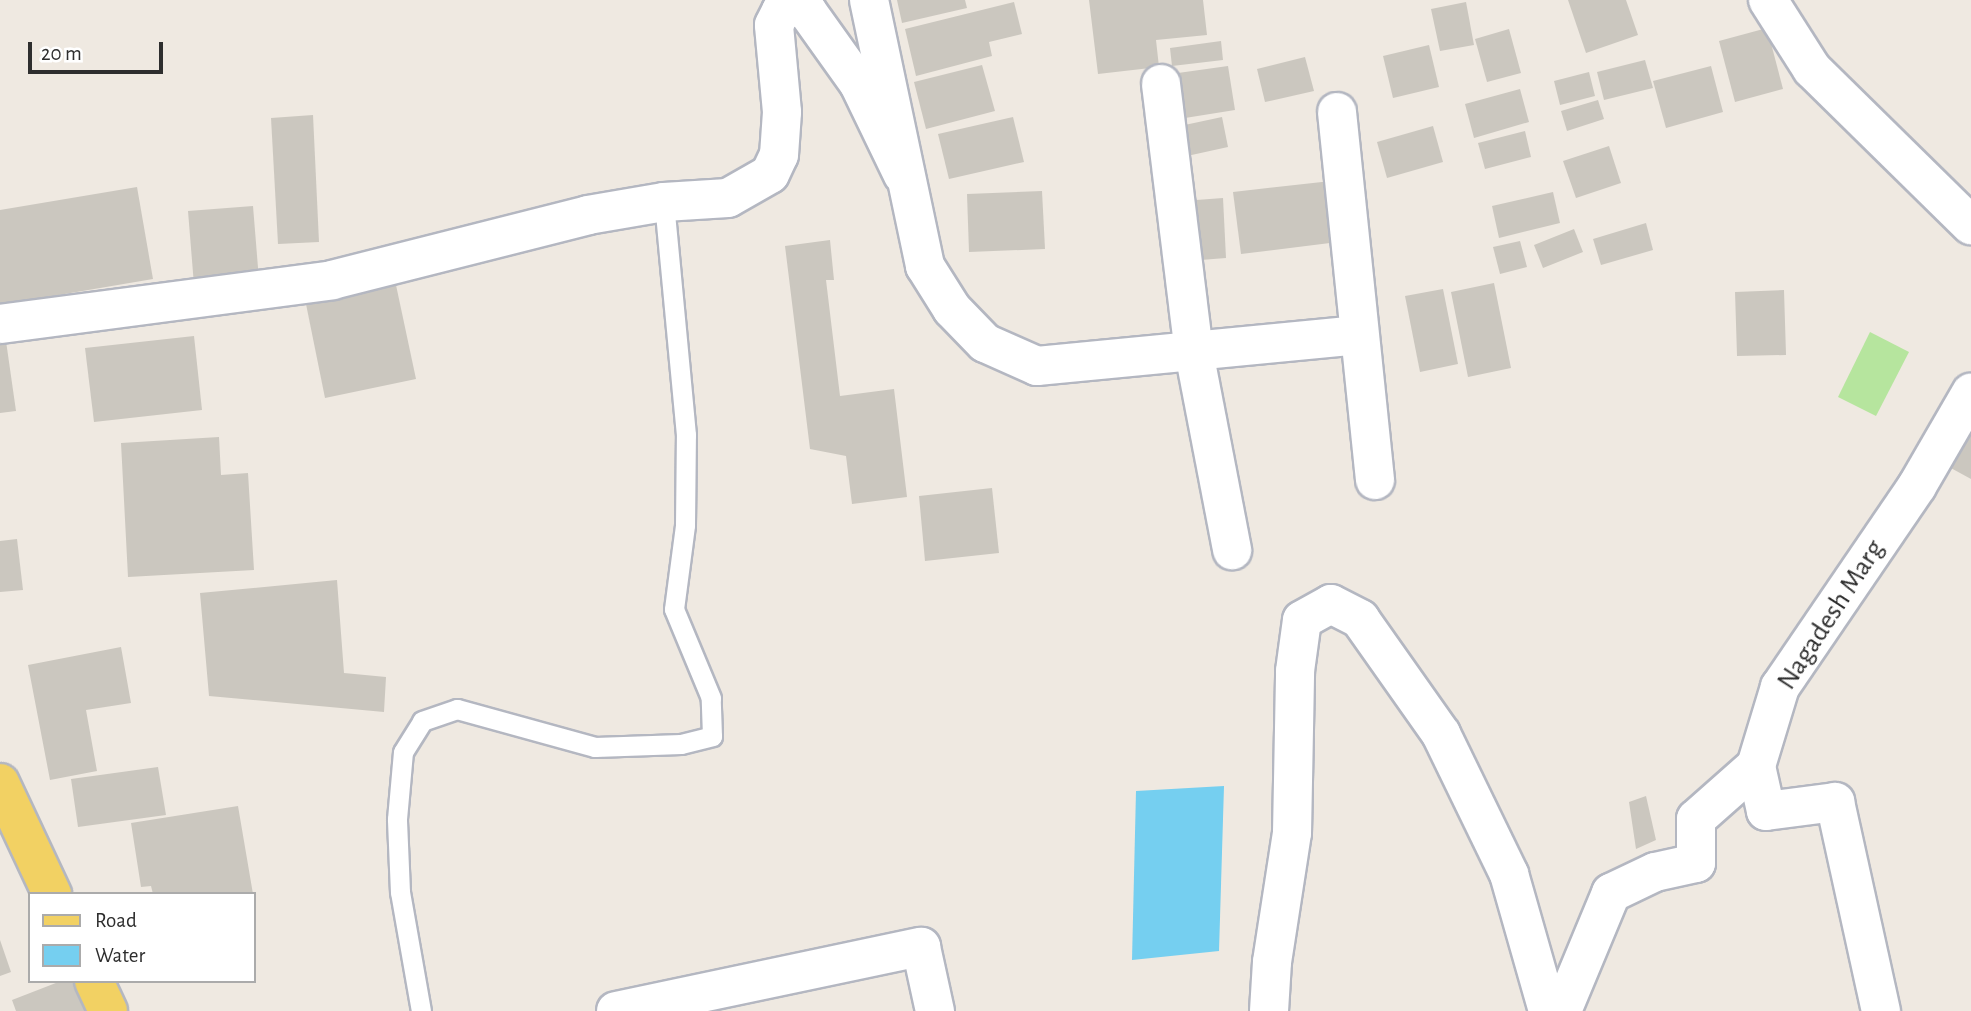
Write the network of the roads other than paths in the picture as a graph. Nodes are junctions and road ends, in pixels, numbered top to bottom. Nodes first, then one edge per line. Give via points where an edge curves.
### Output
1 (869, 0) edge
2 (1768, 0) edge
3 (1161, 84) dead end
4 (1337, 112) dead end
5 (903, 175) junction
6 (664, 202) junction
7 (1971, 225) edge
8 (0, 324) edge
9 (1357, 335) junction
10 (1194, 352) junction
11 (1971, 393) edge
12 (1376, 480) dead end
13 (1232, 550) dead end
14 (1756, 766) junction
15 (0, 783) edge
16 (51, 892) edge
17 (95, 983) edge
18 (701, 1002) edge
19 (108, 1011) edge
20 (421, 1011) edge
21 (616, 1011) edge
22 (935, 1011) edge
23 (1269, 1011) edge
24 (1548, 1011) edge
25 (1562, 1011) edge
26 (1881, 1011) edge

1 - 5 street
2 - 7 street via 1812,69
3 - 10 street
4 - 9 street
5 - 6 street via 859,84 807,11 792,6 781,11 774,25 782,112 779,155 770,174 728,198
5 - 10 street via 925,266 952,309 985,343 1037,366
6 - 8 street via 475,240 332,280
6 - 20 lane via 686,435 685,525 674,609 711,698 712,736 681,744 594,747 457,709 422,721 403,752 397,819 400,892
9 - 10 street
9 - 12 street
10 - 13 street
11 - 14 street, Nagadesh Marg via 1917,486 1780,687
14 - 25 street via 1696,819 1696,863 1655,872 1611,893
14 - 26 street via 1766,811 1835,802
15 - 16 main road
17 - 19 main road
18 - 21 street
18 - 22 street via 921,947
23 - 24 street via 1292,833 1295,671 1302,620 1331,604 1360,618 1441,734 1509,874

